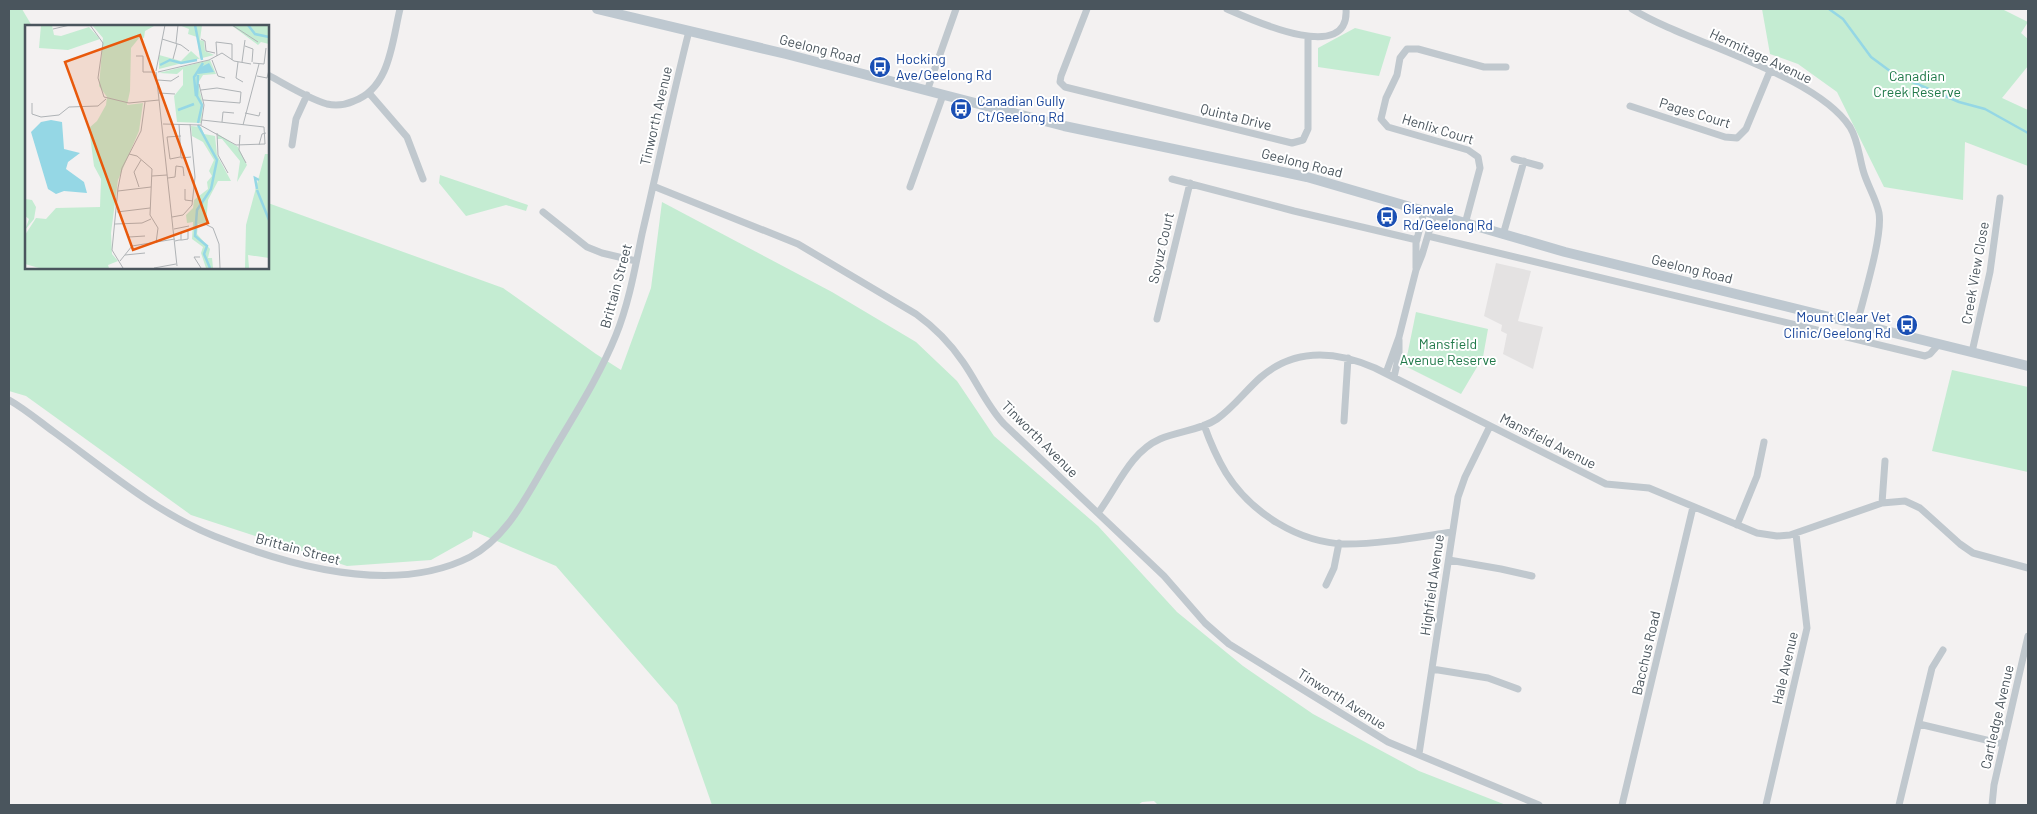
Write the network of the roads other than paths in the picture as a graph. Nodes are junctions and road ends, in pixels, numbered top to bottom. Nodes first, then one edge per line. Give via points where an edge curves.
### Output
1 (400, 9) edge
2 (597, 9) edge
3 (956, 9) edge
4 (1087, 9) edge
5 (1226, 9) edge
6 (1346, 9) edge
7 (1632, 9) edge
8 (624, 12) edge
9 (688, 31) junction
10 (1308, 36) junction
11 (1506, 67) dead end
12 (1770, 71) junction
13 (269, 76) edge
14 (927, 91) junction
15 (369, 93) junction
16 (307, 95) junction
17 (943, 95) junction
18 (1630, 106) dead end
19 (292, 145) dead end
20 (1514, 158) dead end
21 (1524, 161) junction
22 (1540, 166) dead end
23 (423, 179) dead end
24 (1172, 179) dead end
25 (1190, 183) junction
26 (653, 186) junction
27 (910, 187) dead end
28 (2000, 198) dead end
29 (543, 212) dead end
30 (1424, 212) junction
31 (1434, 215) junction
32 (1465, 224) junction
33 (1503, 235) junction
34 (1417, 238) junction
35 (1428, 238) junction
36 (636, 261) junction
37 (1416, 270) junction
38 (1157, 319) dead end
39 (1856, 324) junction
40 (1399, 337) junction
41 (1921, 340) junction
42 (1939, 344) junction
43 (1903, 351) junction
44 (1972, 352) junction
45 (1348, 358) junction
46 (2028, 365) edge
47 (1386, 373) junction
48 (1394, 377) junction
49 (9, 400) edge
50 (1344, 421) dead end
51 (1204, 425) junction
52 (1490, 426) junction
53 (1764, 442) dead end
54 (1885, 461) dead end
55 (1882, 503) junction
56 (1693, 506) junction
57 (1098, 513) junction
58 (1737, 525) junction
59 (1452, 532) junction
60 (1796, 534) junction
61 (1339, 543) junction
62 (1449, 560) junction
63 (2028, 568) edge
64 (1532, 576) dead end
65 (1326, 585) dead end
66 (2028, 636) edge
67 (1943, 650) dead end
68 (1432, 669) junction
69 (1518, 689) dead end
70 (1918, 724) junction
71 (2003, 744) junction
72 (1420, 754) junction
73 (1539, 805) edge
74 (1622, 805) edge
75 (1766, 805) edge
76 (1899, 805) edge
77 (1992, 805) edge

1 - 15 street via 385,70
2 - 8 main road, Geelong Road
3 - 14 street
4 - 10 street, Quinta Drive via 1061,76 1061,84 1070,89 1296,143 1305,138 1309,126
5 - 10 street via 1275,28
6 - 10 street via 1346,20 1338,31 1326,36
7 - 12 street, Hermitage Avenue
8 - 9 main road, Geelong Road
9 - 14 main road, Geelong Road
9 - 26 street, Tinworth Avenue
11 - 32 street, Henlix Court via 1484,67 1418,49 1407,49 1400,58 1397,75 1382,109 1381,119 1388,127 1468,150 1478,157 1480,168
12 - 18 street, Pages Court via 1746,129 1737,138 1726,138
12 - 39 street, Hermitage Avenue via 1830,106 1846,121 1856,138 1879,222
13 - 16 street
14 - 17 main road, Geelong Road
15 - 16 street via 335,105
15 - 23 street via 408,137
16 - 19 street via 296,119
17 - 27 street
17 - 30 main road, Geelong Road via 1119,139 1281,171
20 - 21 street
21 - 22 street
21 - 33 street
24 - 25 street
25 - 34 street via 1286,209
25 - 38 street, Soyuz Court
26 - 36 street, Brittain Street
26 - 57 street, Tinworth Avenue via 798,244 922,318 959,356 998,418
28 - 44 street, Creek View Close via 1989,279
29 - 36 street via 593,250
30 - 31 main road, Geelong Road
30 - 34 street
31 - 32 main road, Geelong Road
31 - 35 street
32 - 33 main road, Geelong Road
33 - 39 main road, Geelong Road
34 - 35 street
34 - 37 street
35 - 37 street
35 - 43 street
36 - 49 street, Brittain Street via 622,319 608,352 517,512 480,552 436,569 383,575 337,573 263,554 213,536 172,516
37 - 40 street
39 - 41 main road, Geelong Road
40 - 47 street
40 - 48 street
41 - 42 main road, Geelong Road
41 - 43 street via 1916,351
42 - 43 street via 1927,356
42 - 44 main road, Geelong Road
44 - 46 main road, Geelong Road
45 - 47 street, Mansfield Avenue
45 - 50 street
45 - 51 street, Mansfield Avenue via 1322,354 1288,361 1266,373 1222,415
47 - 48 street, Mansfield Avenue
48 - 52 street, Mansfield Avenue
51 - 57 street, Mansfield Avenue via 1162,438 1146,448 1130,465
51 - 61 street via 1223,468 1252,504 1290,529
52 - 56 street, Mansfield Avenue via 1606,484 1649,488
52 - 59 street, Highfield Avenue via 1460,490
53 - 58 street via 1757,476
54 - 55 street
55 - 60 street, Mansfield Avenue
55 - 63 street, Mansfield Avenue via 1900,501 1915,504 1972,553
56 - 58 street, Mansfield Avenue
56 - 74 street, Bacchus Road
57 - 72 street, Tinworth Avenue via 1229,644 1374,734
58 - 60 street, Mansfield Avenue via 1765,535
59 - 61 street
59 - 62 street, Highfield Avenue
60 - 75 street, Hale Avenue via 1807,628
61 - 65 street via 1334,568
62 - 64 street
62 - 68 street, Highfield Avenue
66 - 71 street, Cartledge Avenue
67 - 70 street via 1932,668
68 - 69 street via 1488,678
68 - 72 street, Highfield Avenue
70 - 71 street
70 - 76 street
71 - 77 street, Cartledge Avenue
72 - 73 street, Tinworth Avenue

